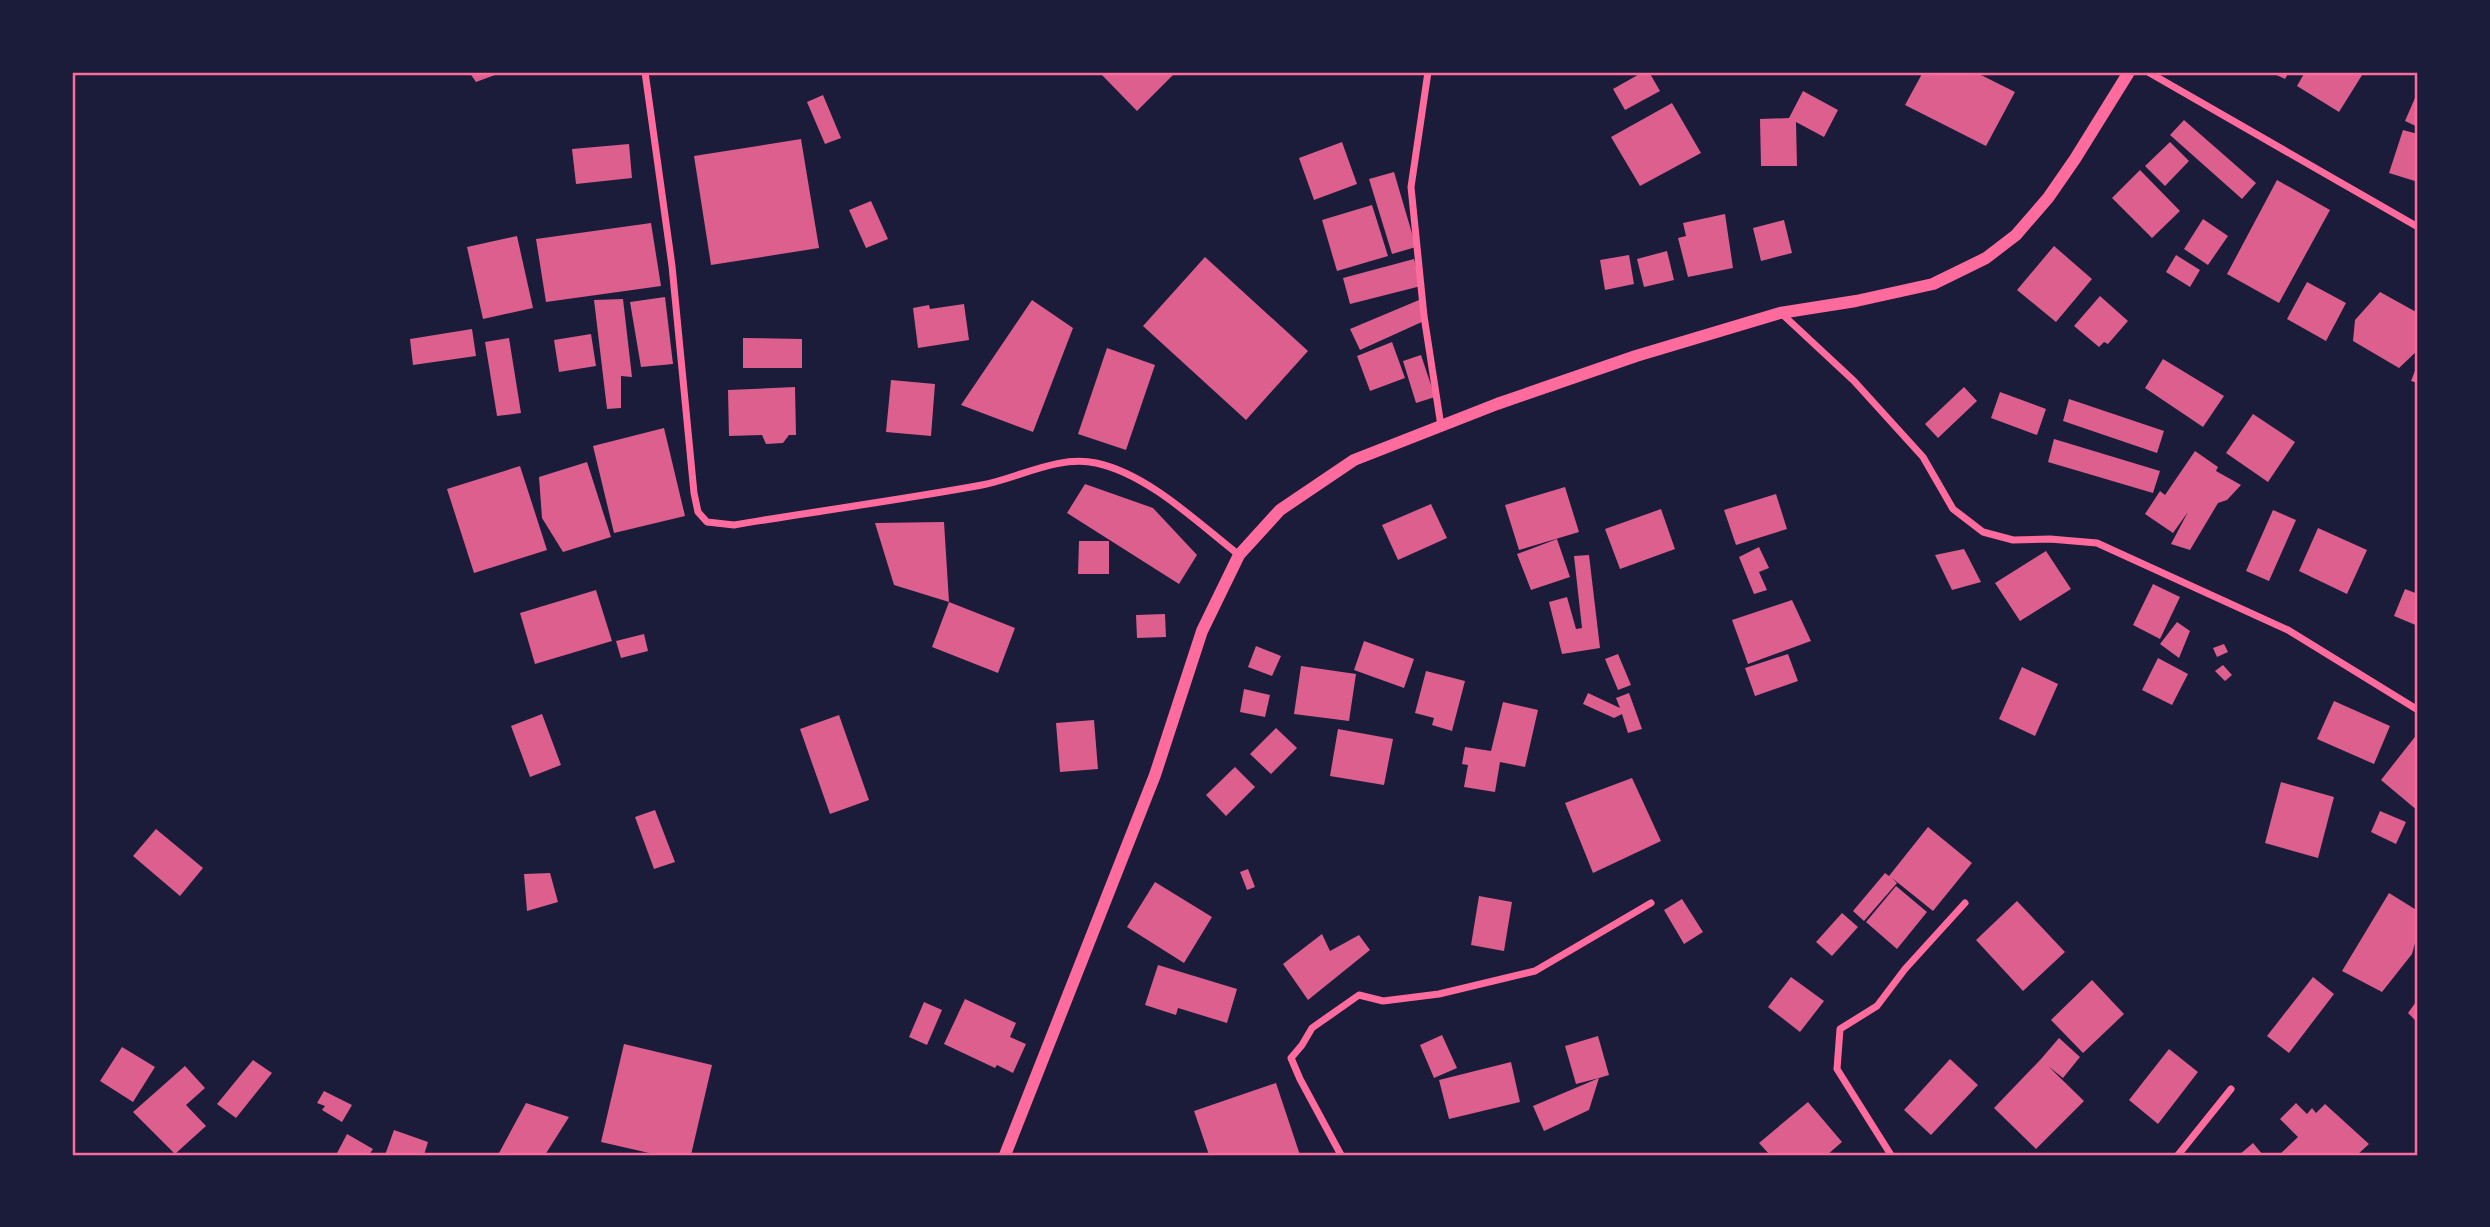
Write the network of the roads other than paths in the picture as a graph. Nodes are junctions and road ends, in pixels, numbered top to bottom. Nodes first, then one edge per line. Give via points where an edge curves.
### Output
1 (645, 72) edge
2 (1428, 72) edge
3 (2129, 72) edge
4 (2148, 72) edge
5 (2418, 227) edge
6 (1780, 313) junction
7 (1441, 426) junction
8 (1239, 555) junction
9 (2418, 710) edge
10 (1651, 902) dead end
11 (1965, 902) dead end
12 (2231, 1088) dead end
13 (1005, 1155) edge
14 (1341, 1155) edge
15 (1891, 1155) edge
16 (2178, 1155) edge

1 - 8 street via 673,267 694,493 698,512 707,522 734,525 985,484 1061,463 1094,463 1127,473
2 - 7 street via 1411,187
3 - 6 street via 2048,198 2016,235 1986,258 1933,284
4 - 5 street
6 - 7 street via 1636,356
6 - 9 street via 1871,400 1923,457 1953,509 1983,532 2013,540 2097,543 2288,630
7 - 8 street via 1354,460 1280,510
8 - 13 street via 1202,631 1155,775
10 - 14 street via 1535,971 1439,994 1383,1000 1359,995 1312,1028 1291,1058
11 - 15 street via 1877,1006 1840,1029 1837,1069
12 - 16 street

